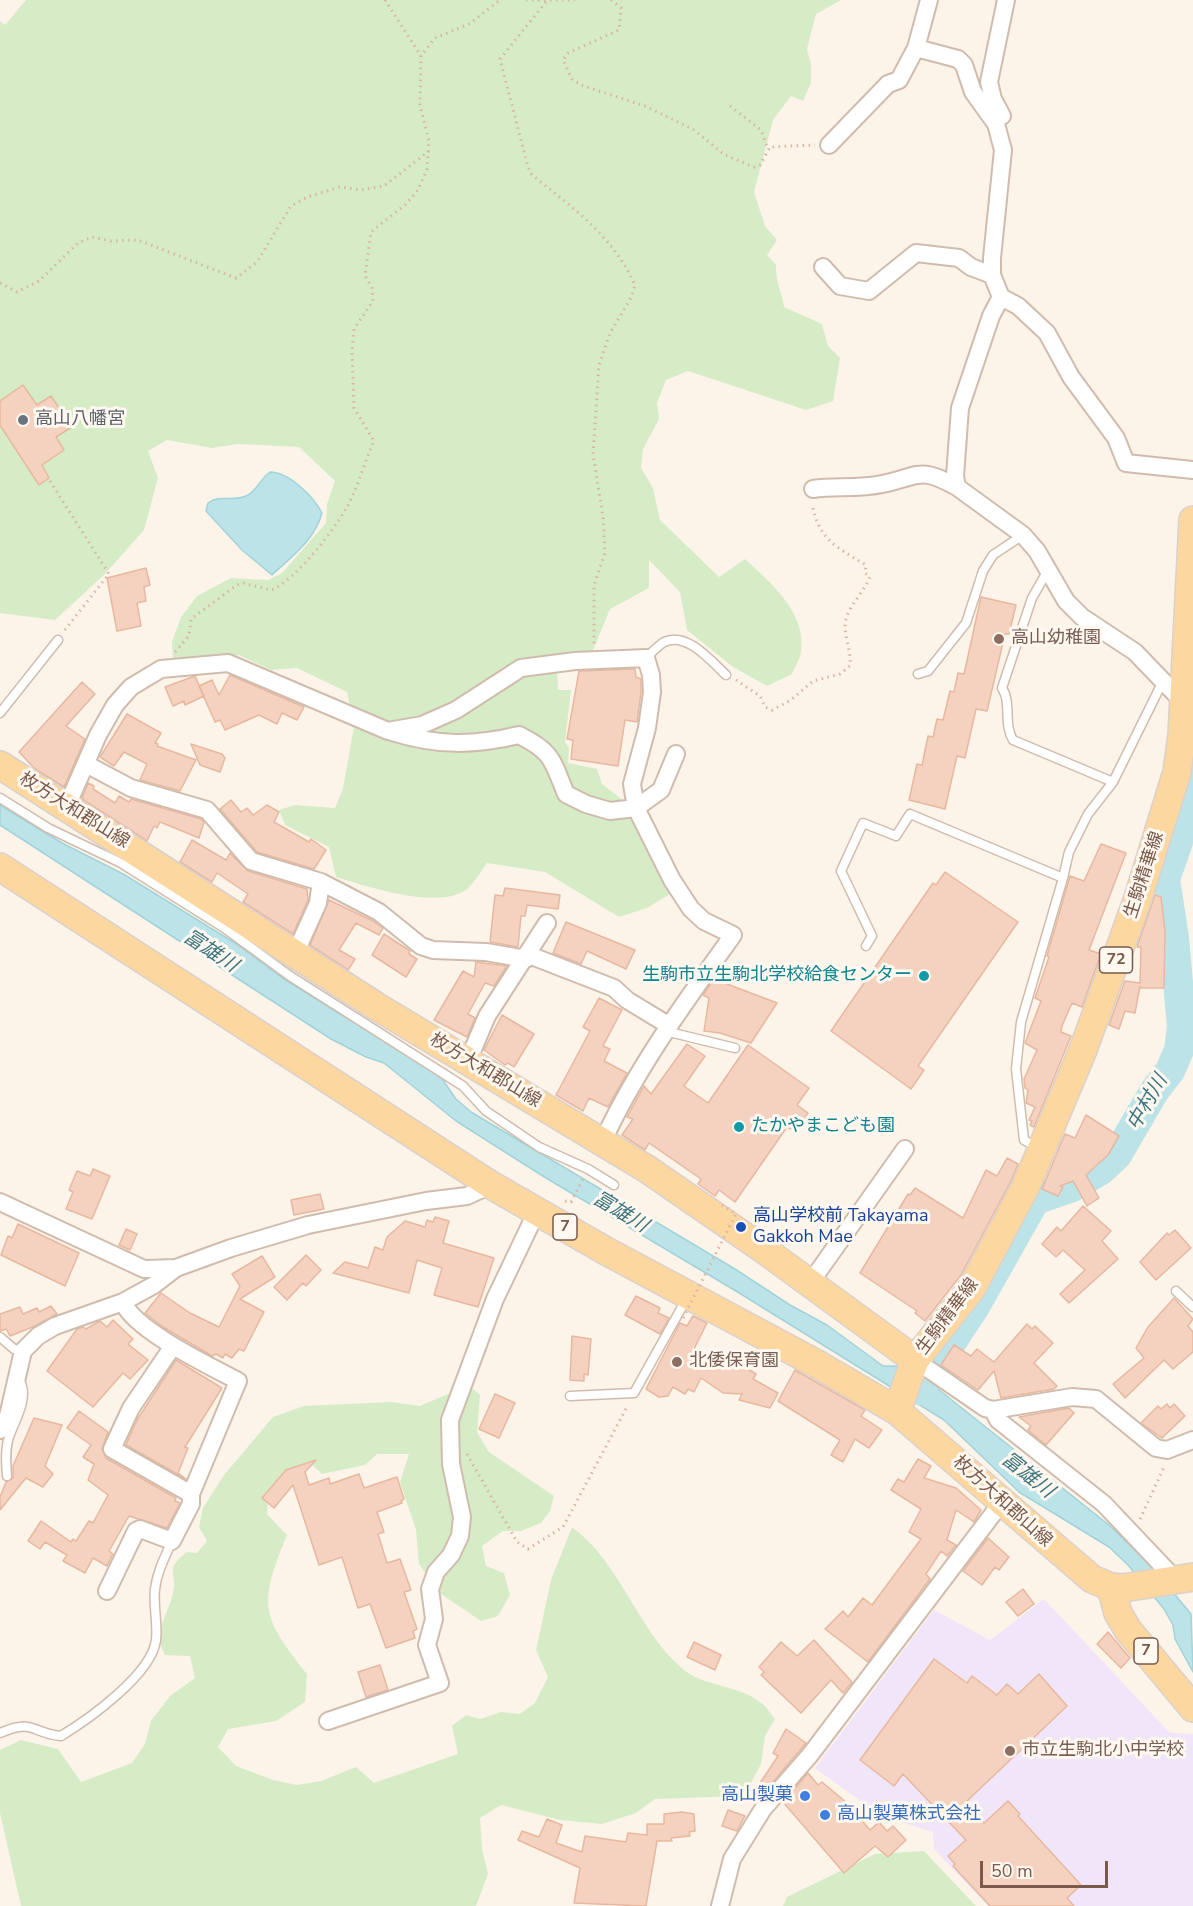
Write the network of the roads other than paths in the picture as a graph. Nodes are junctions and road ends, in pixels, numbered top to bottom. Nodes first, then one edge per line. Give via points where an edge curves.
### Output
1 (929, 0) edge
2 (1006, 0) edge
3 (916, 48) junction
4 (829, 145) road end
5 (1003, 150) junction
6 (823, 267) dead end
7 (992, 275) junction
8 (1001, 297) junction
9 (1193, 470) edge
10 (957, 487) junction
11 (813, 489) road end
12 (1193, 520) edge
13 (1023, 535) junction
14 (1047, 572) junction
15 (58, 640) road end
16 (646, 658) junction
17 (918, 674) dead end
18 (726, 675) road end
19 (1163, 681) junction
20 (1188, 709) edge
21 (0, 713) edge
22 (388, 731) junction
23 (676, 754) dead end
24 (86, 764) junction
25 (0, 765) edge
26 (1113, 782) junction
27 (0, 798) edge
28 (67, 806) junction
29 (636, 808) junction
30 (0, 867) edge
31 (1063, 878) junction
32 (321, 882) junction
33 (547, 923) dead end
34 (866, 946) dead end
35 (295, 954) junction
36 (527, 957) junction
37 (667, 1028) junction
38 (735, 1047) dead end
39 (468, 1061) junction
40 (603, 1141) junction
41 (905, 1149) dead end
42 (1041, 1151) junction
43 (491, 1185) junction
44 (614, 1185) dead end
45 (0, 1202) edge
46 (537, 1211) junction
47 (176, 1268) junction
48 (810, 1283) junction
49 (1176, 1292) dead end
50 (123, 1302) junction
51 (686, 1306) junction
52 (1193, 1307) edge
53 (0, 1337) edge
54 (173, 1346) junction
55 (23, 1351) junction
56 (913, 1364) junction
57 (18, 1377) junction
58 (570, 1396) dead end
59 (899, 1406) junction
60 (993, 1410) junction
61 (0, 1430) edge
62 (1193, 1440) edge
63 (7, 1476) dead end
64 (191, 1494) junction
65 (1002, 1502) junction
66 (172, 1541) junction
67 (1184, 1578) edge
68 (1117, 1587) junction
69 (107, 1591) dead end
70 (1193, 1708) edge
71 (328, 1721) dead end
72 (0, 1732) edge
73 (720, 1906) edge

1 - 3 street
2 - 5 street via 989,82 1006,132
3 - 4 street via 899,80 888,84
3 - 5 street via 958,59 964,65 973,92 996,124
5 - 7 street
6 - 7 street via 840,286 869,291 916,253 959,258
7 - 8 street
8 - 9 street via 1018,306 1047,333 1071,377 1116,438 1126,463
8 - 10 street via 960,408
10 - 11 street via 920,473 882,484
10 - 13 street
12 - 20 main road, 生駒精華線 / 72
13 - 14 street via 1037,550
13 - 17 lane via 993,555 959,635 928,671
14 - 19 street via 1082,617 1135,652
14 - 26 lane via 1032,598 1002,688 1006,694 1007,731 1013,740
15 - 21 lane
16 - 18 lane via 666,641 680,641 691,645
16 - 22 street via 521,668 456,710 422,725
16 - 29 street via 652,692 632,784
19 - 20 street
19 - 26 lane
20 - 42 main road, 生駒精華線 / 72 via 1177,772 1142,887 1100,1006
22 - 24 street via 228,663 161,669 131,687 115,705
22 - 29 street via 423,742 487,743 519,735 550,756 566,794 610,811
23 - 29 street via 661,790
24 - 28 street
24 - 32 street via 131,788 207,810 251,861
25 - 28 main road, 枚方大和郡山線
26 - 31 lane via 1088,814 1069,852
27 - 44 lane via 48,828 121,863 223,927 290,976 463,1086 486,1111 539,1147
28 - 35 main road, 枚方大和郡山線
29 - 37 street via 691,909 704,921 733,935
30 - 43 main road, 枚方大和郡山線 / 7
31 - 34 lane via 910,814 896,837 863,823 841,871 873,936
31 - 42 lane via 1024,1012 1016,1069 1024,1140
32 - 35 street via 318,903
32 - 36 street via 379,912 421,946
33 - 36 street
35 - 39 main road, 枚方大和郡山線
36 - 37 street via 614,988
36 - 39 street via 487,1016
37 - 38 lane
37 - 40 street
39 - 40 main road, 枚方大和郡山線
40 - 48 main road, 枚方大和郡山線
41 - 48 street
42 - 56 main road, 生駒精華線 / 72 via 972,1288
43 - 46 main road, 枚方大和郡山線 / 7
43 - 47 street via 467,1196 308,1225
45 - 47 street via 144,1269
46 - 51 main road, 枚方大和郡山線 / 7
46 - 71 street via 495,1299 450,1420 451,1464 462,1517 460,1536 451,1555 436,1572 430,1589 434,1619 428,1645 440,1683
47 - 50 street
48 - 56 main road, 枚方大和郡山線
49 - 52 lane
50 - 54 street via 127,1311
50 - 55 street via 55,1326
51 - 58 lane via 634,1393
51 - 59 main road, 枚方大和郡山線 / 7 via 817,1364
53 - 55 lane
54 - 64 street via 238,1381
54 - 64 street via 132,1408 112,1449
55 - 57 street
56 - 59 main road
56 - 60 street
57 - 61 street via 8,1416
57 - 63 lane via 23,1387 18,1418 9,1438
59 - 65 main road, 枚方大和郡山線 / 7
60 - 62 street via 1072,1397 1096,1399 1156,1448 1167,1450
60 - 67 street via 998,1420 1104,1504 1133,1535
64 - 66 street via 191,1504
65 - 68 main road, 枚方大和郡山線 / 7 via 1077,1568 1092,1579
65 - 73 street via 810,1755 764,1809 732,1859
66 - 69 street via 136,1531
66 - 72 lane via 155,1590 156,1641 148,1659 130,1681 105,1706 61,1736 20,1724
67 - 68 main road
68 - 70 main road, 7 via 1118,1613 1128,1630

